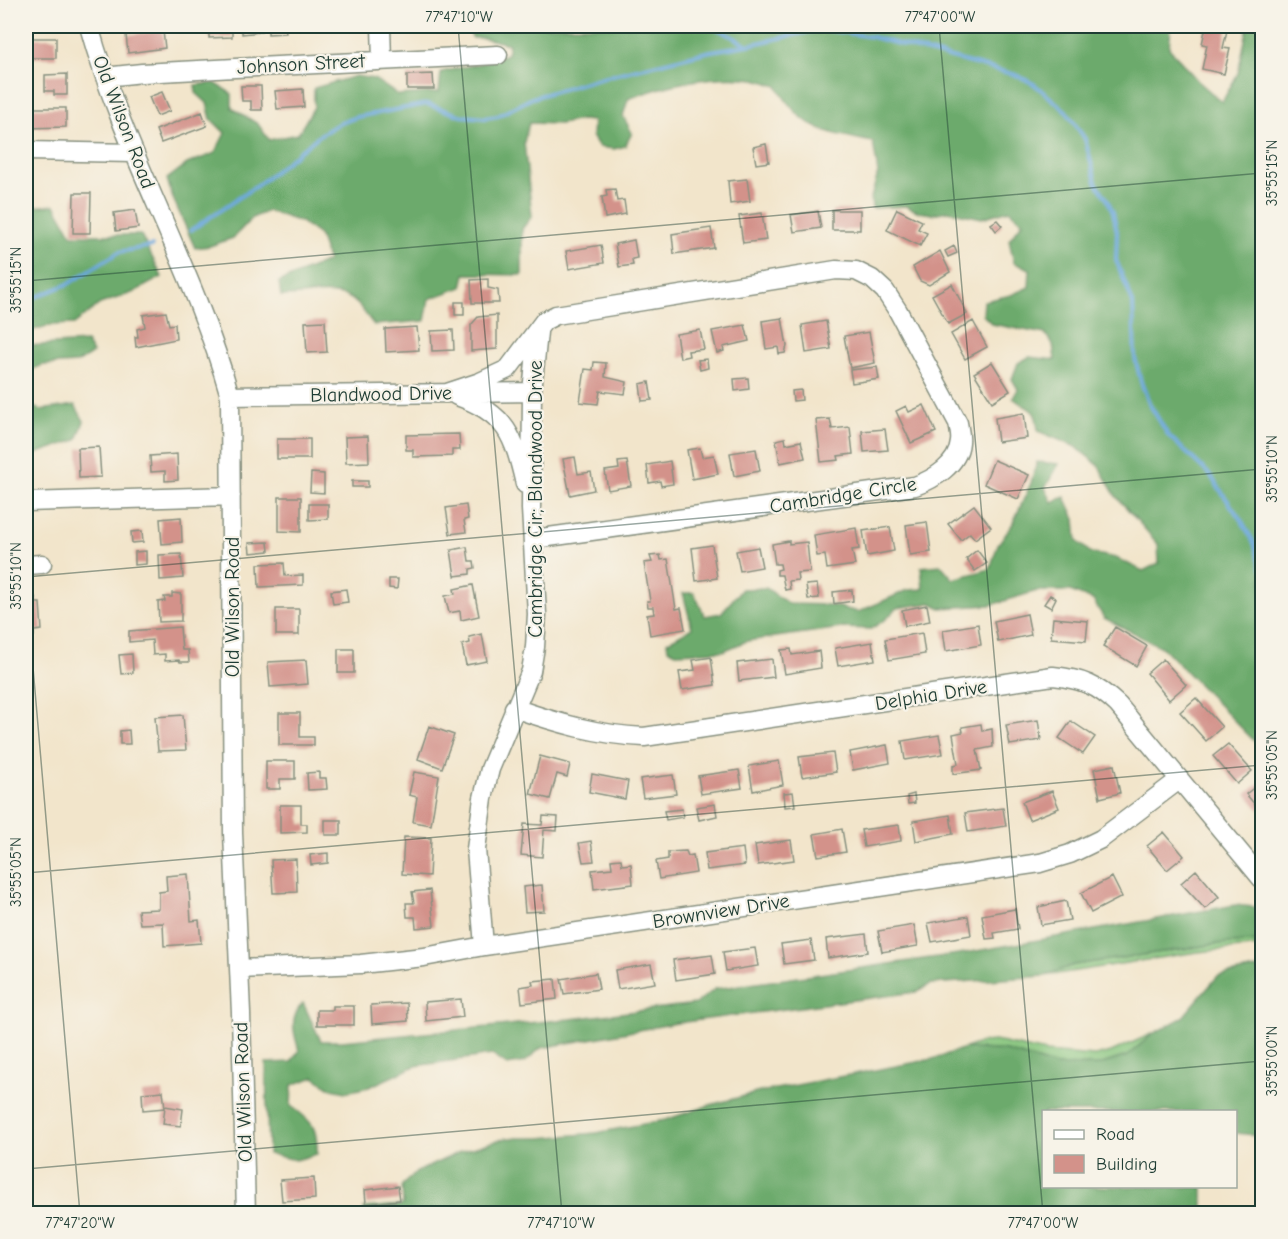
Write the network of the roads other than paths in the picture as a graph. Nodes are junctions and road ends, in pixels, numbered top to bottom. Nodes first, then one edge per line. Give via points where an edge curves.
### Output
1 (89, 26) edge
2 (381, 26) edge
3 (498, 55) dead end
4 (382, 60) junction
5 (105, 77) junction
6 (26, 151) edge
7 (134, 153) junction
8 (538, 330) junction
9 (532, 392) junction
10 (447, 393) junction
11 (230, 396) junction
12 (231, 496) junction
13 (26, 502) edge
14 (531, 508) junction
15 (534, 538) junction
16 (514, 708) junction
17 (1179, 780) junction
18 (1263, 879) edge
19 (484, 946) junction
20 (239, 969) junction
21 (246, 1214) edge

1 - 5 street, Old Wilson Road
2 - 4 street
3 - 4 street, Johnson Street
4 - 5 street, Johnson Street
5 - 7 street, Old Wilson Road
6 - 7 street
7 - 11 street, Old Wilson Road via 204,316
8 - 9 street, Cambridge Cir; Blandwood Drive
8 - 10 street, Cambridge Circle via 508,369
8 - 15 street, Cambridge Circle via 544,321 556,315 836,270 856,271 879,285 898,311 958,423 960,440 957,454 946,467 931,480 915,486
9 - 10 street, Blandwood Drive
9 - 14 street, Cambridge Cir; Blandwood Drive
10 - 11 street, Blandwood Drive
10 - 14 street via 479,405 503,423 515,446
11 - 12 street, Old Wilson Road
12 - 13 street
12 - 20 street, Old Wilson Road via 233,833
14 - 15 street, Cambridge Cir; Blandwood Drive
15 - 16 street, Cambridge Cir; Blandwood Drive via 535,647 531,670
16 - 17 street, Delphia Drive via 586,730 644,737 1053,676 1074,678 1105,693 1118,705
16 - 19 street, Cambridge Cir; Blandwood Drive via 490,768 478,824 477,874
17 - 18 street, Delphia Drive
17 - 19 street, Brownview Drive via 1101,839 1040,863
19 - 20 street, Brownview Drive via 361,964
20 - 21 street, Old Wilson Road

